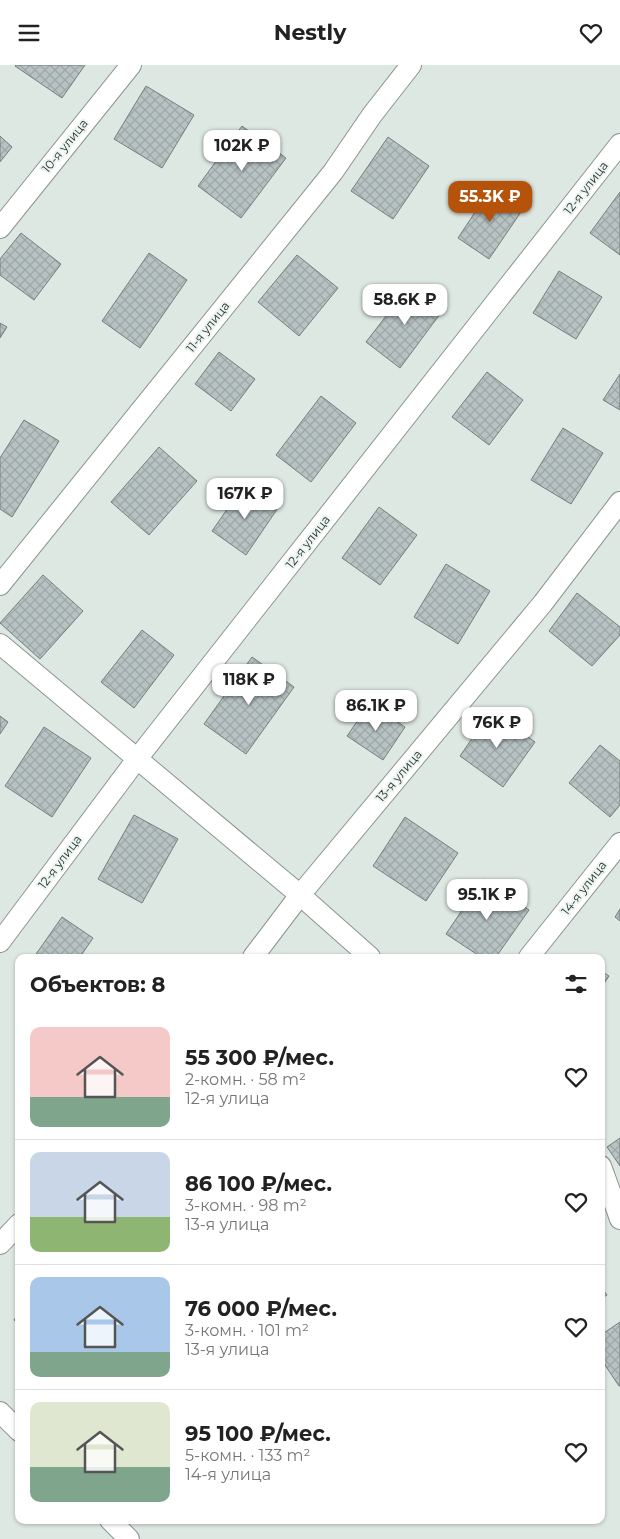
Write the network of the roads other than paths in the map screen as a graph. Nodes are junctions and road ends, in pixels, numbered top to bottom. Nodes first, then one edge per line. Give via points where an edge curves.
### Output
1 (131, 65) edge
2 (410, 65) edge
3 (620, 144) edge
4 (0, 228) edge
5 (620, 501) edge
6 (0, 585) edge
7 (0, 644) edge
8 (137, 759) junction
9 (620, 843) edge
10 (300, 895) junction
11 (0, 942) edge
12 (255, 954) edge
13 (367, 954) edge
14 (532, 954) edge
15 (605, 1177) edge
16 (620, 1219) edge
17 (15, 1228) edge
18 (0, 1244) edge
19 (0, 1412) edge
20 (15, 1427) edge
21 (114, 1524) edge
22 (129, 1539) edge

1 - 4 street, 10-я улица
2 - 6 street, 11-я улица via 332,172
3 - 8 street, 12-я улица
5 - 10 street, 13-я улица via 543,603
7 - 8 street
8 - 10 street
8 - 11 street, 12-я улица
9 - 14 street, 14-я улица
10 - 12 street, 13-я улица
10 - 13 street
15 - 16 street
17 - 18 street
19 - 20 street
21 - 22 street

